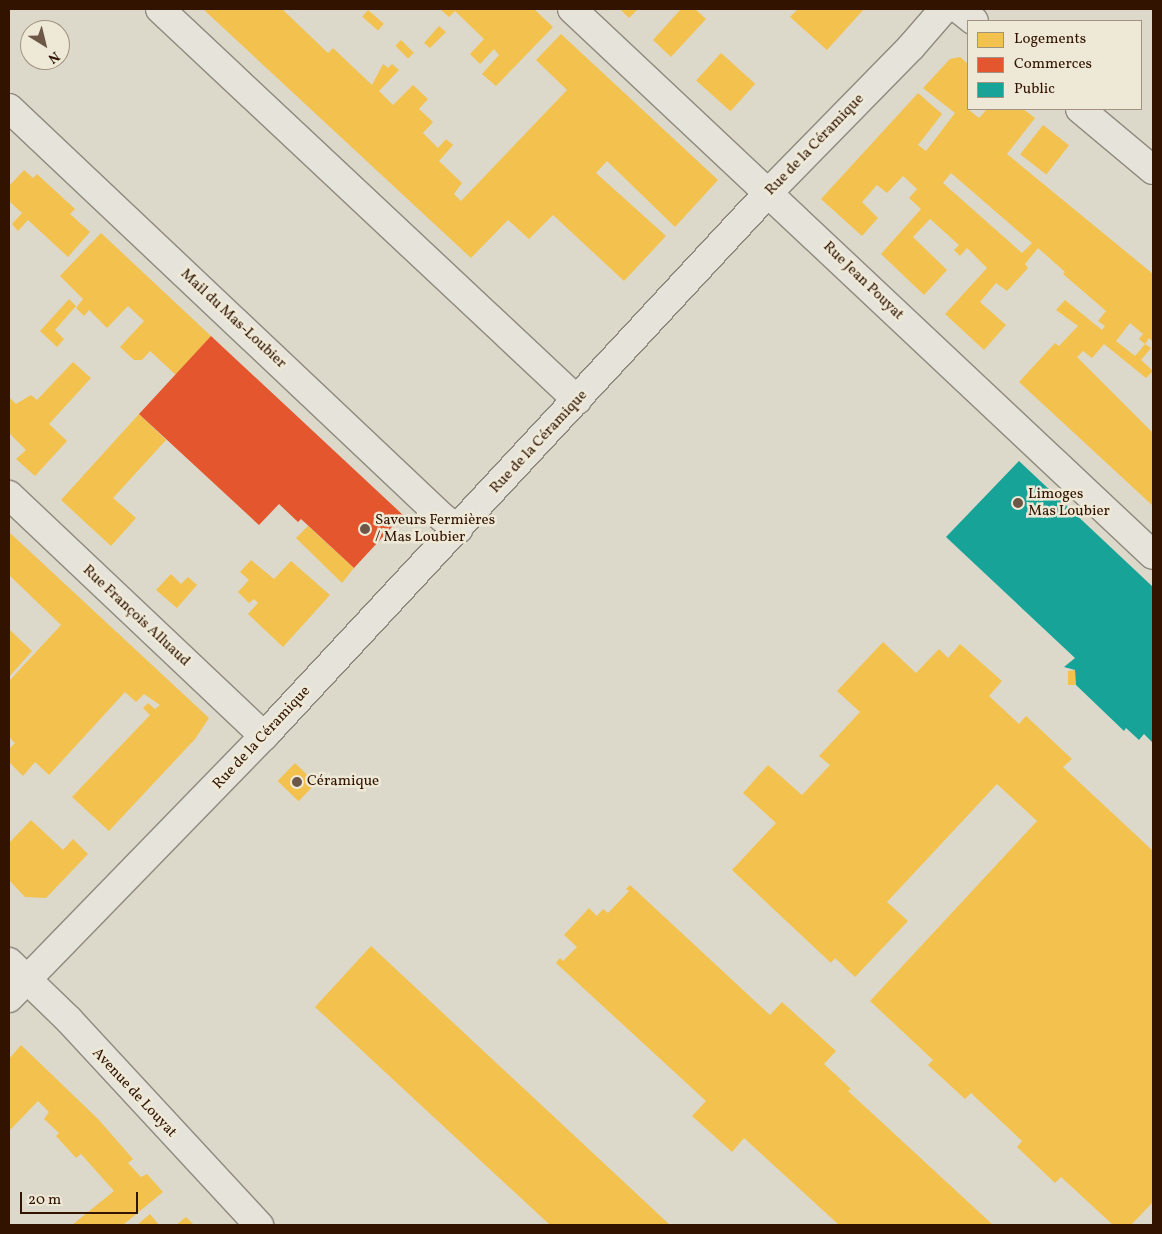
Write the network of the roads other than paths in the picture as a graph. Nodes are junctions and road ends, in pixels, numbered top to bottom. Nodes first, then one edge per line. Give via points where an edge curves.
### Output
1 (160, 9) edge
2 (572, 9) edge
3 (944, 9) edge
4 (959, 9) edge
5 (973, 20) edge
6 (9, 108) edge
7 (1081, 110) edge
8 (1153, 170) edge
9 (769, 192) junction
10 (577, 400) junction
11 (9, 495) edge
12 (459, 529) junction
13 (1153, 555) edge
14 (264, 736) junction
15 (15, 980) edge
16 (258, 1225) edge

1 - 10 street
2 - 9 street, Rue Jean Pouyat
3 - 9 street, Rue de la Céramique
4 - 5 street
6 - 12 street, Mail du Mas-Loubier via 436,511
7 - 8 street
9 - 10 street, Rue de la Céramique
9 - 13 street, Rue Jean Pouyat
10 - 12 street, Rue de la Céramique
11 - 14 street, Rue François Alluaud
12 - 14 street, Rue de la Céramique
14 - 15 street, Rue de la Céramique
15 - 16 street, Avenue de Louyat via 69,1020

